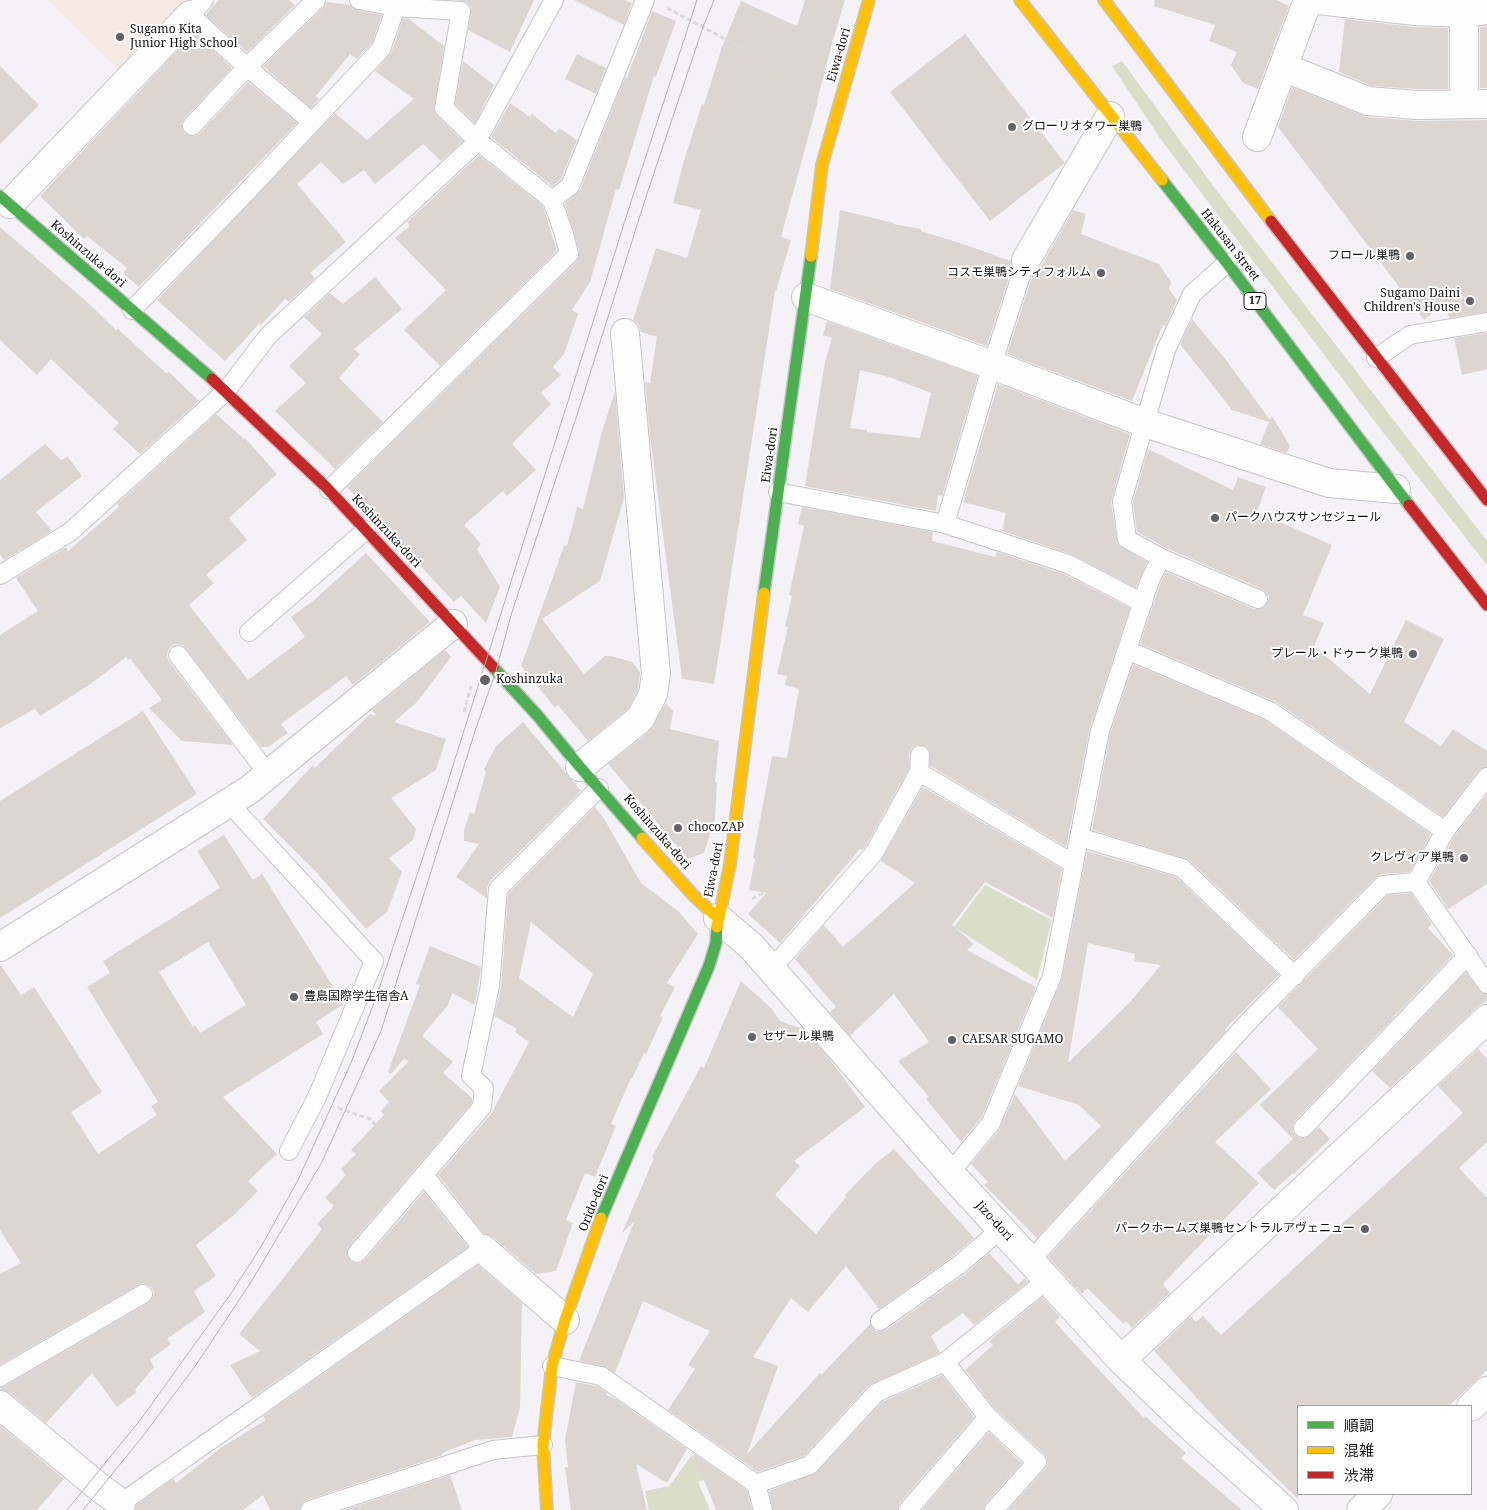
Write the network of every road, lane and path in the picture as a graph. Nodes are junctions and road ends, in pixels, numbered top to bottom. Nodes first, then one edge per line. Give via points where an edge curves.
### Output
1 (316, 0) edge
2 (359, 0) edge
3 (554, 0) edge
4 (870, 0) edge
5 (1020, 0) edge
6 (1104, 0) edge
7 (1308, 0) edge
8 (1318, 0) edge
9 (652, 2) edge
10 (197, 7) edge
11 (396, 8) junction
12 (1472, 8) edge
13 (247, 67) junction
14 (1282, 67) junction
15 (840, 100) junction
16 (1476, 104) edge
17 (1110, 116) junction
18 (312, 122) junction
19 (192, 126) dead end
20 (1257, 137) dead end
21 (477, 140) junction
22 (5, 200) edge
23 (552, 200) junction
24 (1026, 260) joint
25 (1227, 263) junction
26 (806, 297) junction
27 (132, 310) junction
28 (1487, 322) edge
29 (624, 334) dead end
30 (1376, 358) junction
31 (992, 365) junction
32 (226, 391) junction
33 (1145, 423) junction
34 (1396, 488) junction
35 (329, 490) junction
36 (778, 492) junction
37 (1487, 500) edge
38 (945, 524) junction
39 (366, 530) junction
40 (1161, 558) junction
41 (0, 575) edge
42 (1258, 599) dead end
43 (1143, 603) junction
44 (1487, 605) edge
45 (453, 624) junction
46 (249, 632) dead end
47 (1127, 650) junction
48 (178, 655) dead end
49 (580, 767) junction
50 (268, 774) junction
51 (1487, 777) edge
52 (599, 788) junction
53 (229, 803) junction
54 (1445, 831) junction
55 (1079, 837) junction
56 (788, 859) dead end
57 (1074, 864) junction
58 (1416, 882) junction
59 (745, 904) dead end
60 (718, 918) junction
61 (0, 947) edge
62 (1468, 955) junction
63 (769, 968) junction
64 (1295, 976) junction
65 (1487, 984) edge
66 (1487, 1019) edge
67 (317, 1097) junction
68 (1303, 1128) dead end
69 (289, 1151) dead end
70 (950, 1173) junction
71 (424, 1175) junction
72 (1000, 1229) junction
73 (484, 1249) junction
74 (357, 1254) dead end
75 (1038, 1271) junction
76 (143, 1294) dead end
77 (565, 1320) junction
78 (880, 1320) dead end
79 (1121, 1360) junction
80 (945, 1362) junction
81 (552, 1366) junction
82 (0, 1377) edge
83 (1487, 1391) edge
84 (0, 1405) edge
85 (1472, 1405) edge
86 (988, 1417) junction
87 (543, 1445) junction
88 (756, 1484) junction
89 (1377, 1495) edge
90 (118, 1506) edge
91 (329, 1507) edge
92 (310, 1510) edge
93 (547, 1510) edge
94 (763, 1510) edge
95 (908, 1510) edge
96 (994, 1510) edge
97 (1284, 1510) edge
98 (1361, 1510) edge

1 - 13 lane
2 - 11 lane
3 - 21 lane
4 - 15 main road, Eiwa-dori
5 - 17 main road, Hakusan Street / 17
6 - 30 main road
7 - 14 street
8 - 12 street via 1415,11
9 - 15 path
9 - 23 lane via 570,186
10 - 13 lane
10 - 22 street
11 - 18 lane via 381,49
11 - 21 lane via 461,11 444,108
12 - 16 street
13 - 18 lane
13 - 19 lane
14 - 16 street via 1368,101 1416,105
14 - 20 street
15 - 26 main road, Eiwa-dori via 822,166
17 - 24 street
17 - 25 main road, Hakusan Street / 17
18 - 27 lane
21 - 23 lane
21 - 32 lane via 268,336
22 - 27 main road, Koshinzuka-dori
23 - 35 lane via 569,254
24 - 31 lane
25 - 33 lane via 1192,294 1166,350
25 - 34 main road, Hakusan Street / 17
26 - 31 street
26 - 36 main road, Eiwa-dori
27 - 32 main road, Koshinzuka-dori
28 - 30 lane via 1410,336
29 - 49 street via 656,674 653,694 640,719
30 - 37 main road
31 - 33 street
31 - 38 lane
32 - 35 main road, Koshinzuka-dori
32 - 41 lane via 70,532
33 - 34 street via 1329,483
33 - 40 lane via 1122,501 1127,539
34 - 44 main road, Hakusan Street / 17
35 - 39 main road, Koshinzuka-dori
36 - 38 lane
36 - 60 main road, Eiwa-dori via 730,865
38 - 43 lane via 1068,564
39 - 45 main road, Koshinzuka-dori
39 - 46 lane
40 - 42 lane
40 - 43 lane
43 - 47 lane
45 - 49 main road, Koshinzuka-dori
45 - 50 street
47 - 54 lane via 1270,711
47 - 55 lane via 1100,731
48 - 50 lane
49 - 52 main road, Koshinzuka-dori
50 - 53 street
51 - 54 lane
52 - 60 main road, Koshinzuka-dori via 694,896
52 - 71 lane via 498,889 490,986 470,1076 484,1088 482,1107
53 - 61 street
53 - 67 lane via 374,961
54 - 58 lane
55 - 57 lane
55 - 64 lane via 1182,868
56 - 59 path via 765,892
57 - 63 lane via 919,763 874,853
57 - 70 lane via 1052,976 991,1123
58 - 62 lane
58 - 64 lane via 1383,885
60 - 63 street, Jizo-dori
60 - 77 main road, Orido-dori via 716,943 709,966 601,1218
62 - 65 lane
62 - 68 lane
63 - 70 street, Jizo-dori
64 - 75 lane via 1250,1020
66 - 79 street
67 - 69 lane
67 - 71 path via 346,1112 370,1119
70 - 72 street, Jizo-dori
71 - 73 lane
71 - 74 lane
72 - 75 street, Jizo-dori
72 - 78 lane via 959,1265
73 - 77 street
73 - 90 lane
75 - 79 street, Jizo-dori
75 - 80 lane
76 - 82 lane
77 - 81 main road, Orido-dori
79 - 97 street, Jizo-dori
80 - 86 lane
80 - 88 lane via 876,1393 810,1465
81 - 87 main road, Orido-dori
81 - 88 lane via 601,1376
83 - 85 street
84 - 90 street
86 - 95 lane
86 - 96 lane via 1037,1462
87 - 91 lane via 493,1450
87 - 93 main road, Orido-dori
88 - 94 lane
89 - 98 street
91 - 92 lane

